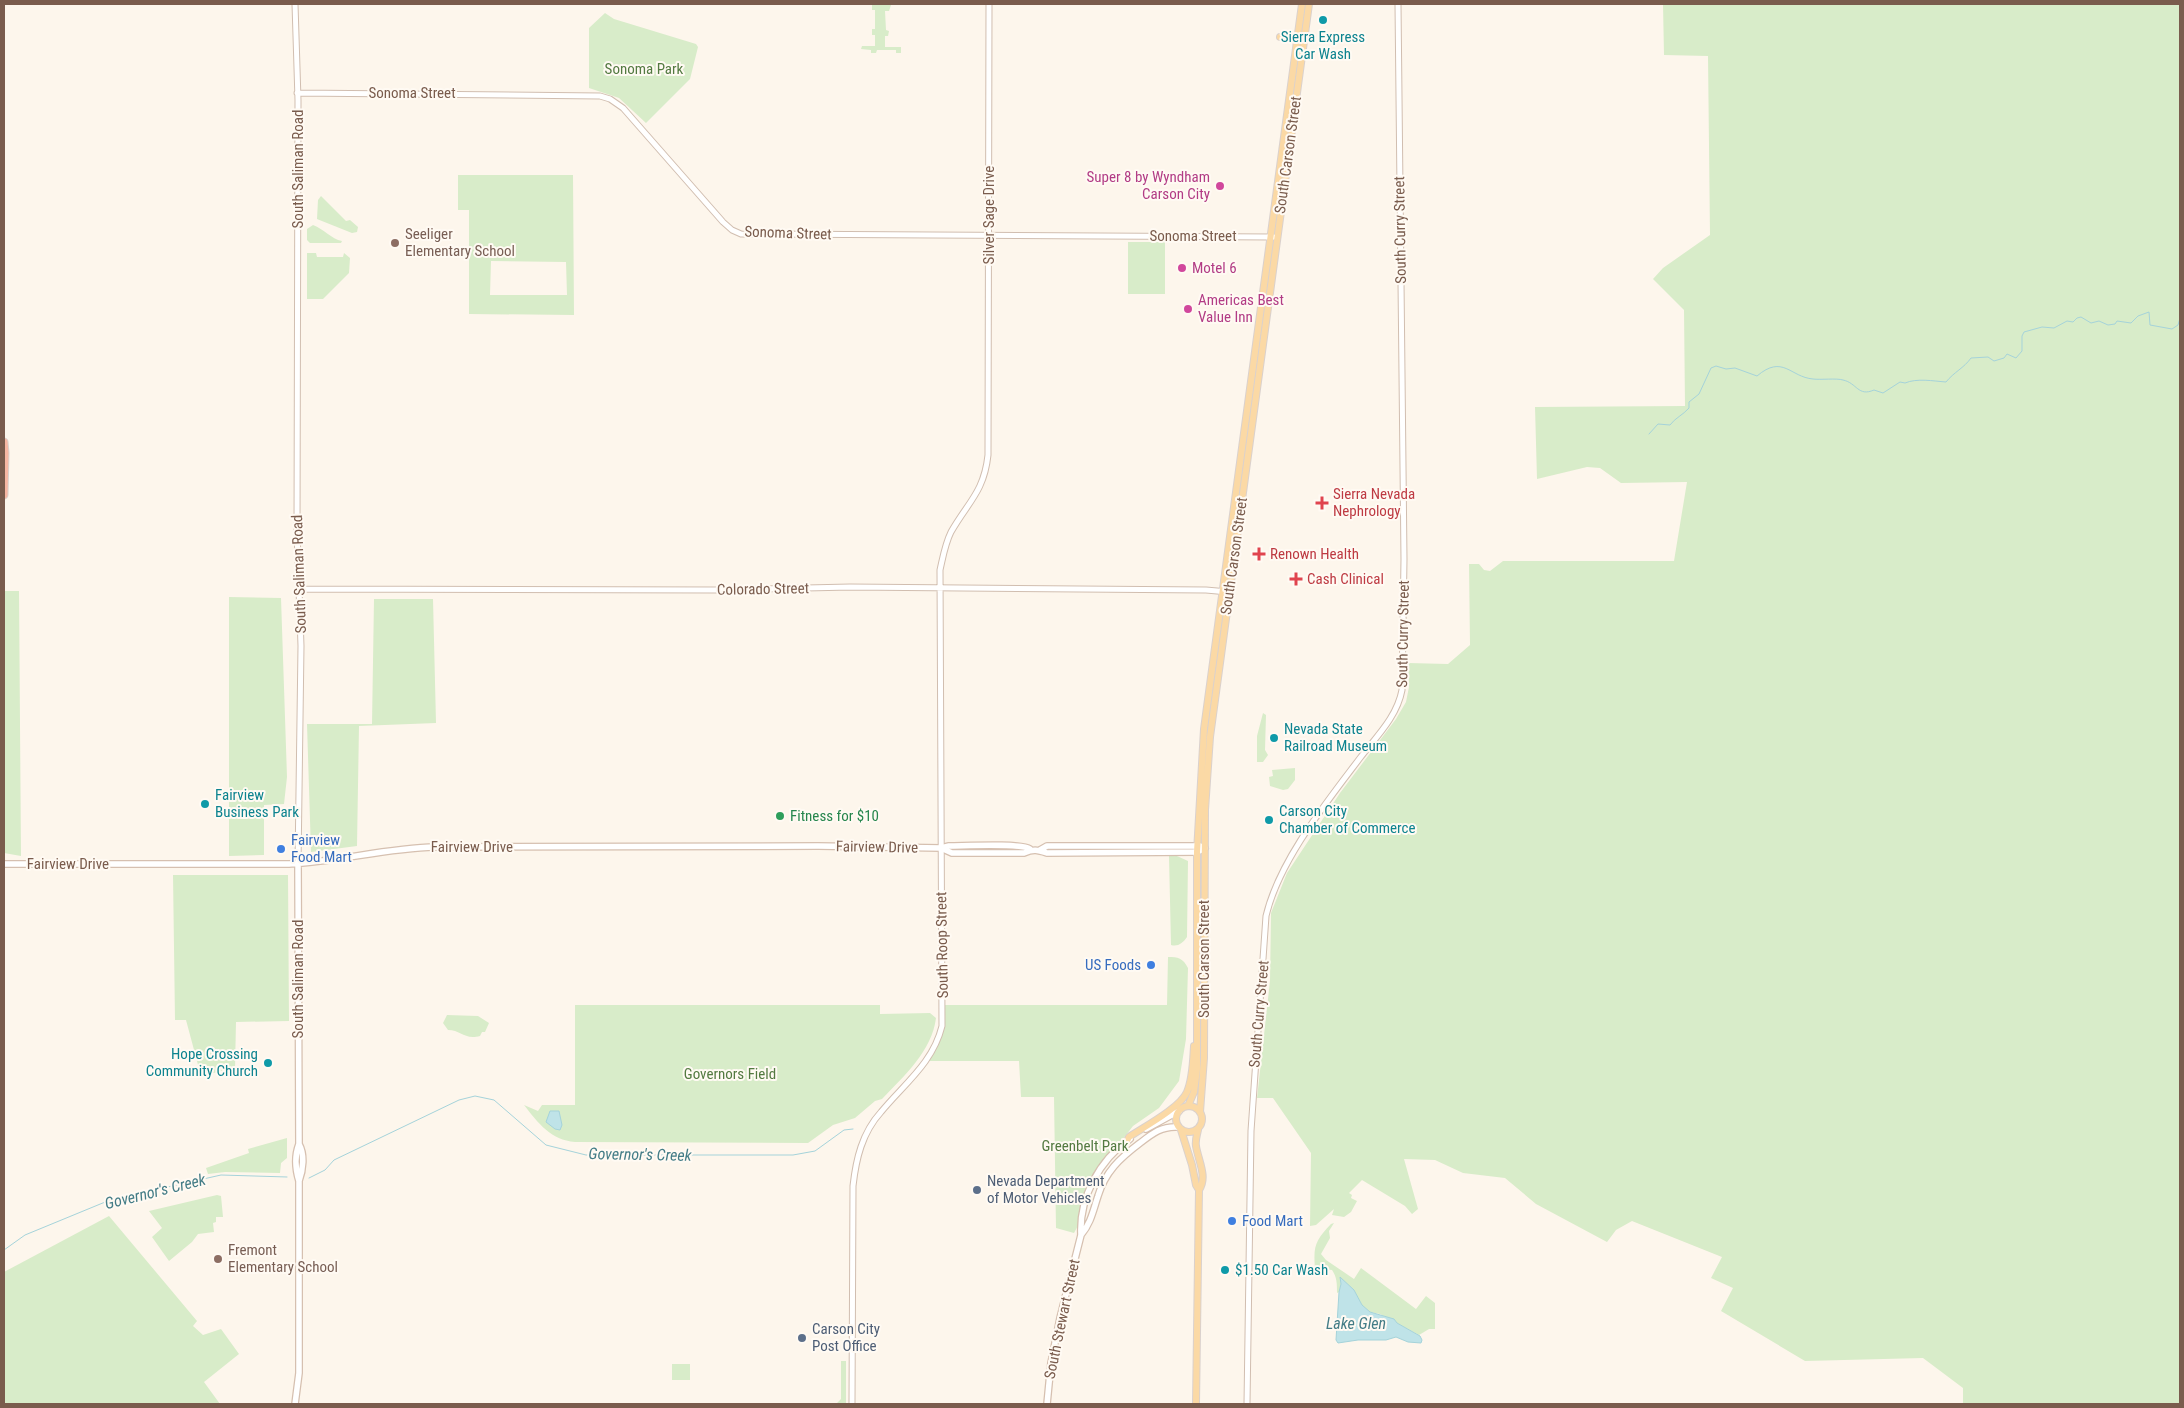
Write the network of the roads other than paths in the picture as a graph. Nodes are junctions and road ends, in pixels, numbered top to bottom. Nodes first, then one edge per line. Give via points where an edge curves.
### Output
1 (295, 4) edge
2 (989, 4) edge
3 (1302, 4) edge
4 (1309, 4) edge
5 (1398, 4) edge
6 (1280, 37) dead end
7 (1301, 39) junction
8 (298, 93) junction
9 (989, 235) junction
10 (1274, 237) junction
11 (4, 442) edge
12 (987, 469) joint
13 (4, 495) edge
14 (940, 588) junction
15 (298, 589) junction
16 (1225, 591) junction
17 (941, 848) junction
18 (1205, 848) junction
19 (1197, 849) junction
20 (4, 864) edge
21 (298, 864) junction
22 (1200, 952) junction
23 (1197, 1026) junction
24 (1188, 1106) junction
25 (1178, 1112) junction
26 (1200, 1112) junction
27 (1179, 1128) junction
28 (1198, 1130) junction
29 (1127, 1141) junction
30 (1189, 1154) junction
31 (1203, 1179) junction
32 (1199, 1190) junction
33 (1081, 1235) junction
34 (295, 1404) edge
35 (852, 1404) edge
36 (1047, 1404) edge
37 (1196, 1404) edge
38 (1247, 1404) edge

1 - 8 street, South Saliman Road
2 - 9 street, Silver Sage Drive
3 - 7 main road, South Carson Street
4 - 7 main road, South Carson Street
5 - 38 street, South Curry Street via 1404,560 1402,690 1397,708 1286,865 1266,916 1251,1131
6 - 7 main road
7 - 10 main road, South Carson Street
8 - 9 street, Sonoma Street via 600,96 623,108 723,222 741,234
8 - 15 street, South Saliman Road
9 - 10 street, Sonoma Street
9 - 12 street, Silver Sage Drive
10 - 16 main road, South Carson Street
11 - 13 highway
12 - 14 street, South Roop Street via 976,497 946,544
14 - 15 street, Colorado Street
14 - 16 street, Colorado Street
14 - 17 street, South Roop Street
15 - 21 street, South Saliman Road via 301,646
16 - 18 main road, South Carson Street via 1210,737
16 - 19 main road, South Carson Street via 1202,744
17 - 19 main road, Fairview Drive
17 - 21 main road, Fairview Drive via 422,847
17 - 35 street, South Roop Street via 943,1009 940,1034 926,1062 869,1128 855,1168
18 - 19 main road, Fairview Drive
18 - 22 main road, South Carson Street
19 - 22 main road, South Carson Street
20 - 21 main road, Fairview Drive
21 - 34 main road, South Saliman Road via 299,1144 295,1169 299,1181 299,1373
22 - 23 main road, South Carson Street
22 - 26 main road, South Carson Street via 1204,1058
23 - 24 main road, South Carson Street via 1196,1080
23 - 29 main road via 1191,1081 1185,1097
24 - 25 main road
24 - 26 main road
25 - 27 main road
25 - 29 main road, South Stewart Street
26 - 28 main road via 1203,1121
27 - 28 main road via 1187,1133
27 - 30 main road
27 - 33 main road, South Stewart Street via 1158,1130 1116,1162 1101,1187 1089,1226
28 - 31 main road via 1196,1147
29 - 33 main road, South Stewart Street via 1098,1171 1080,1222
30 - 31 main road via 1195,1162 1198,1176
30 - 32 main road
31 - 32 main road
32 - 37 main road
33 - 36 main road, South Stewart Street via 1058,1326

